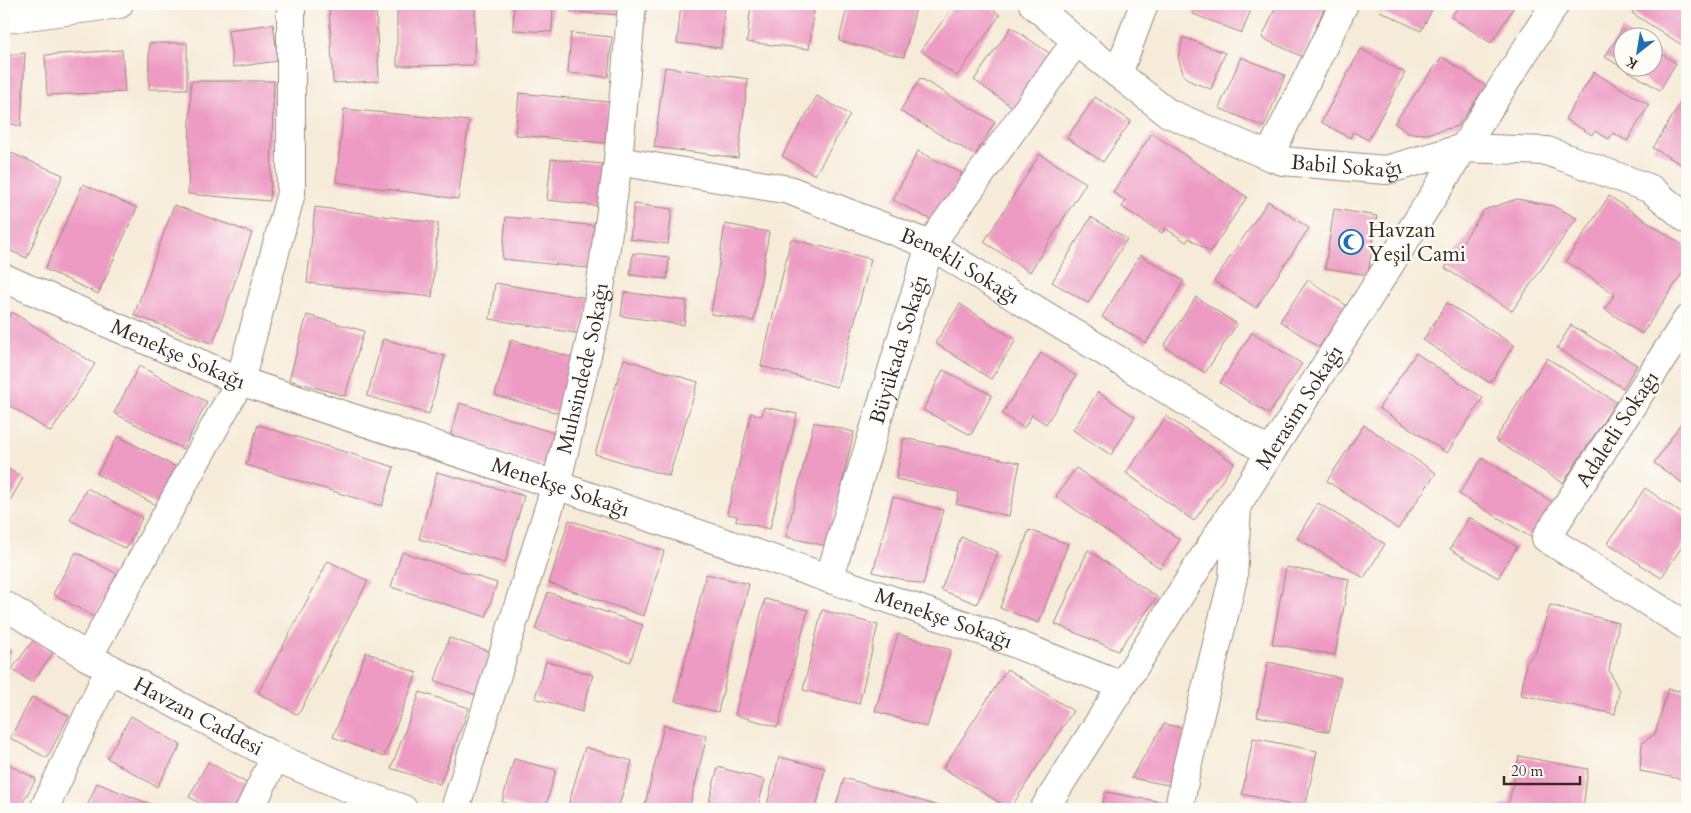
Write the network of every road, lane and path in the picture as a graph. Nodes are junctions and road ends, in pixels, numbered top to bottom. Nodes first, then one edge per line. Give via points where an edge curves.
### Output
1 (119, 4) edge
2 (291, 4) edge
3 (632, 4) edge
4 (1033, 4) edge
5 (1144, 4) edge
6 (1344, 4) edge
7 (1555, 4) edge
8 (16, 13) edge
9 (1076, 41) junction
10 (1118, 74) junction
11 (1463, 148) junction
12 (1269, 156) junction
13 (618, 161) junction
14 (1687, 219) edge
15 (930, 245) junction
16 (4, 278) edge
17 (1687, 320) edge
18 (240, 381) junction
19 (1270, 453) junction
20 (556, 485) junction
21 (1238, 504) junction
22 (829, 579) junction
23 (4, 605) edge
24 (1687, 626) edge
25 (99, 663) junction
26 (1122, 686) junction
27 (275, 757) junction
28 (364, 803) edge
29 (44, 809) edge
30 (250, 809) edge
31 (403, 809) edge
32 (455, 809) edge
33 (1044, 809) edge
34 (1179, 809) edge

1 - 8 street
2 - 18 street via 291,193
3 - 13 street, Muhsindede Sokağı
4 - 9 street, Babil Sokağı
5 - 10 street
6 - 12 street
7 - 11 street, Merasim Sokağı
9 - 10 street, Babil Sokağı
9 - 15 street, Büyükada Sokağı
10 - 12 street, Babil Sokağı via 1168,113
11 - 12 street, Babil Sokağı via 1386,170
11 - 14 street, Babil Sokağı via 1547,151 1651,189
11 - 19 street, Merasim Sokağı
13 - 15 street, Benekli Sokağı via 789,190
13 - 20 street, Muhsindede Sokağı via 596,317
15 - 19 street, Benekli Sokağı
15 - 22 street, Büyükada Sokağı
16 - 18 street, Menekşe Sokağı
17 - 24 street, Adaletli Sokağı via 1546,538
18 - 20 street, Menekşe Sokağı
18 - 25 street
19 - 21 street, Merasim Sokağı
20 - 22 street, Menekşe Sokağı
20 - 32 street, Muhsindede Sokağı
21 - 26 street, Merasim Sokağı
21 - 34 street via 1233,578
22 - 26 street, Menekşe Sokağı via 988,633
23 - 25 street, Havzan Caddesi
25 - 27 street, Havzan Caddesi
25 - 29 street
26 - 33 street, Merasim Sokağı
27 - 28 street, Havzan Caddesi
27 - 30 street
28 - 31 street, Havzan Caddesi

